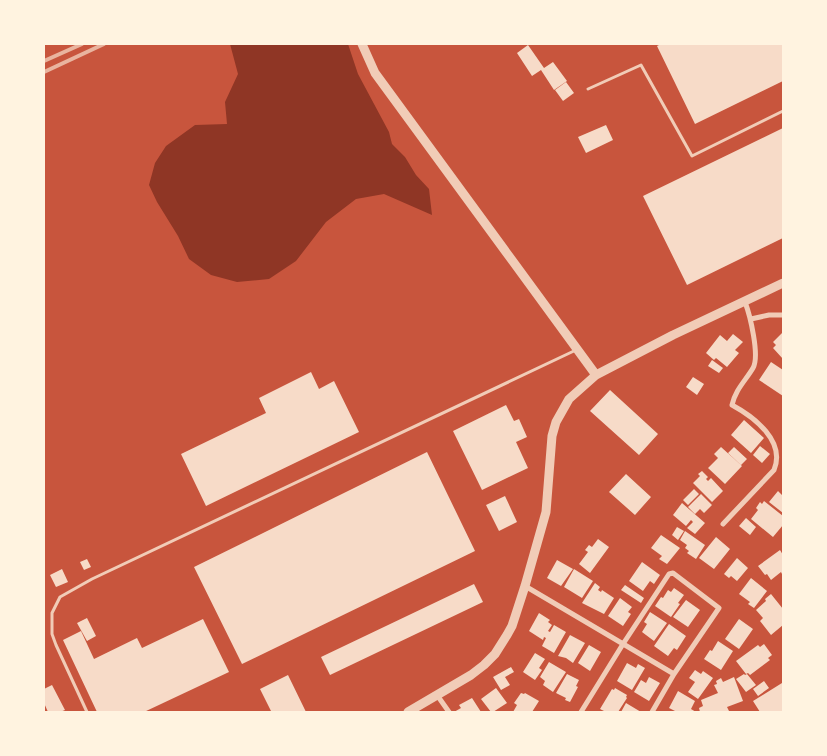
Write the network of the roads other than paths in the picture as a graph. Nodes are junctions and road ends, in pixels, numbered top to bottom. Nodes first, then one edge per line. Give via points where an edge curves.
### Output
1 (362, 44) edge
2 (588, 89) dead end
3 (783, 111) edge
4 (783, 283) edge
5 (745, 302) junction
6 (783, 315) edge
7 (751, 319) junction
8 (576, 350) junction
9 (596, 375) junction
10 (723, 524) dead end
11 (525, 586) junction
12 (623, 644) junction
13 (674, 674) junction
14 (437, 695) junction
15 (87, 712) edge
16 (408, 712) edge
17 (449, 712) edge
18 (581, 712) edge
19 (652, 712) edge

1 - 8 street via 375,73
2 - 3 lane via 641,65 692,156
4 - 5 street
5 - 7 street
5 - 9 street
6 - 7 street
7 - 10 street via 755,365 734,396 732,405 763,427 774,444 777,463
8 - 9 street
8 - 15 lane via 60,597 52,613 52,634
9 - 11 street via 569,399 556,422 546,512
11 - 12 street
11 - 14 street via 512,626 495,654 471,675
12 - 13 street
12 - 13 street via 669,574 673,573 719,608
12 - 18 street
13 - 19 street
14 - 16 street
14 - 17 street

